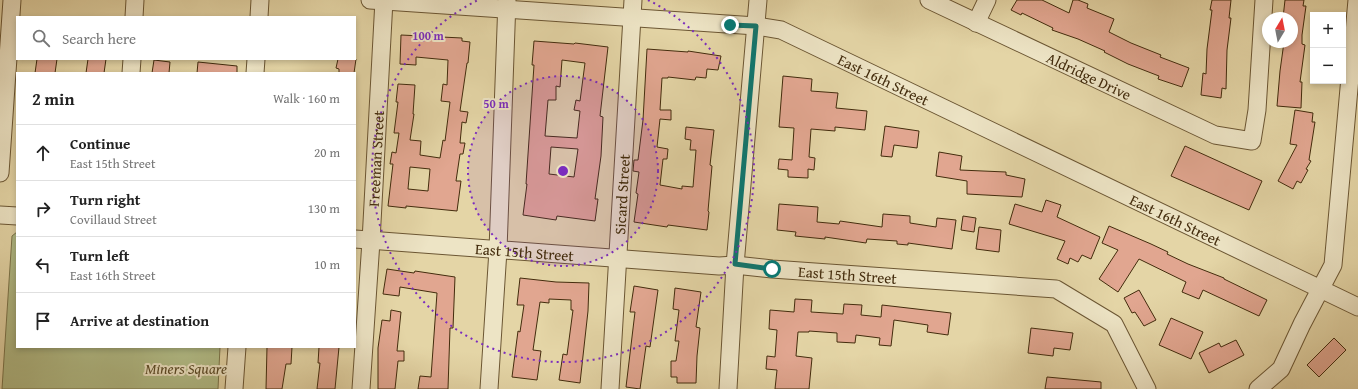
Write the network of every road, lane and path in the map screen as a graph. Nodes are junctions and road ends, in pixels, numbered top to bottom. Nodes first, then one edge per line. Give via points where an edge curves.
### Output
1 (12, 0) edge
2 (135, 0) edge
3 (260, 0) edge
4 (380, 0) edge
5 (633, 0) edge
6 (758, 0) edge
7 (929, 0) edge
8 (987, 0) edge
9 (1264, 0) edge
10 (1357, 0) edge
11 (507, 5) edge
12 (134, 16) edge
13 (259, 16) edge
14 (632, 18) junction
15 (976, 23) junction
16 (756, 26) junction
17 (132, 60) edge
18 (256, 60) edge
19 (131, 72) edge
20 (255, 72) edge
21 (0, 173) edge
22 (0, 215) edge
23 (16, 216) edge
24 (363, 240) edge
25 (498, 250) junction
26 (618, 258) junction
27 (735, 264) junction
28 (1321, 288) junction
29 (1358, 307) edge
30 (237, 348) edge
31 (234, 389) edge
32 (361, 389) edge
33 (489, 389) edge
34 (610, 389) edge
35 (728, 389) edge
36 (1147, 389) edge
37 (1258, 389) edge

1 - 21 street
2 - 12 street
3 - 13 street
4 - 11 street, East 16th Street
4 - 24 street, Freeman Street
5 - 14 street, Sicard Street
6 - 16 street
7 - 15 street, Aldridge Drive
8 - 15 street
9 - 15 street, Aldridge Drive via 1257,110 1252,141 1215,135
10 - 28 street via 1333,265
11 - 14 street, East 16th Street
11 - 25 street
14 - 16 street, East 16th Street
14 - 26 street, Sicard Street
16 - 27 street
16 - 28 street, East 16th Street via 781,30
17 - 19 street
18 - 20 street
22 - 23 street
24 - 25 street, East 15th Street
24 - 32 street, Freeman Street
25 - 26 street, East 15th Street
25 - 33 street
26 - 27 street, East 15th Street via 719,266
26 - 34 street, Sicard Street
27 - 35 street
27 - 36 street, East 15th Street via 772,269 1056,289 1114,324
28 - 29 street, East 16th Street
28 - 37 street via 1281,369
30 - 31 street

